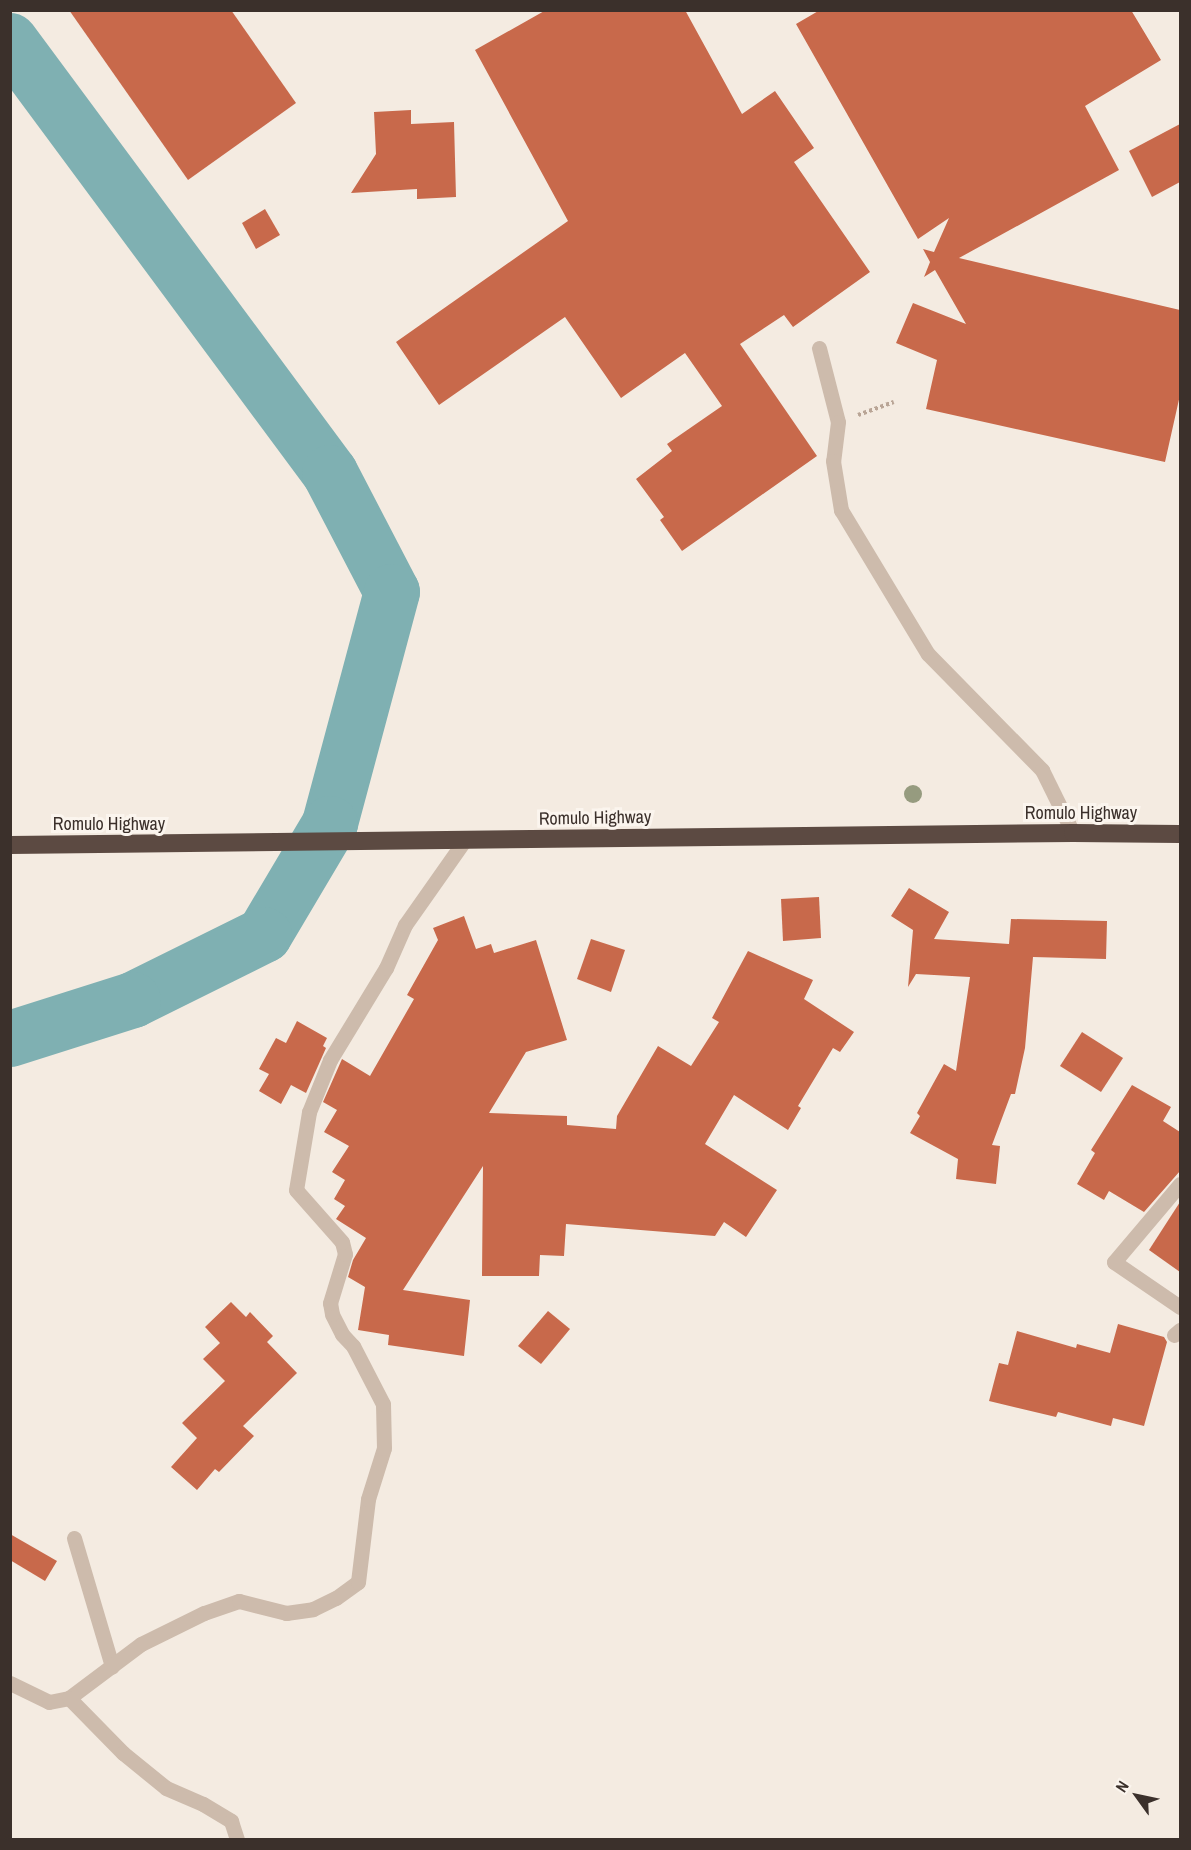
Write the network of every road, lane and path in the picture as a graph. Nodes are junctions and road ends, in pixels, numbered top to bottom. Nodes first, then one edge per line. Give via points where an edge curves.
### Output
1 (819, 348) dead end
2 (894, 402) dead end
3 (838, 422) junction
4 (1073, 833) junction
5 (1180, 834) edge
6 (464, 841) junction
7 (10, 845) edge
8 (1180, 1184) edge
9 (1180, 1306) edge
10 (74, 1538) dead end
11 (112, 1666) junction
12 (10, 1683) edge
13 (69, 1698) junction
14 (237, 1839) edge

1 - 3 street
2 - 3 path
3 - 4 street via 833,461 841,510 928,654 1042,770
4 - 5 highway, Romulo Highway
4 - 6 highway, Romulo Highway
6 - 7 highway, Romulo Highway
6 - 11 street via 405,926 387,968 330,1060 309,1112 296,1190 342,1242 345,1254 330,1303 332,1314 383,1404 384,1448 368,1499 358,1582 313,1610 286,1613 239,1601 204,1613 141,1644
8 - 9 street via 1114,1262
10 - 11 street
11 - 13 street
12 - 13 street via 49,1702
13 - 14 street via 123,1753 166,1788 231,1821

